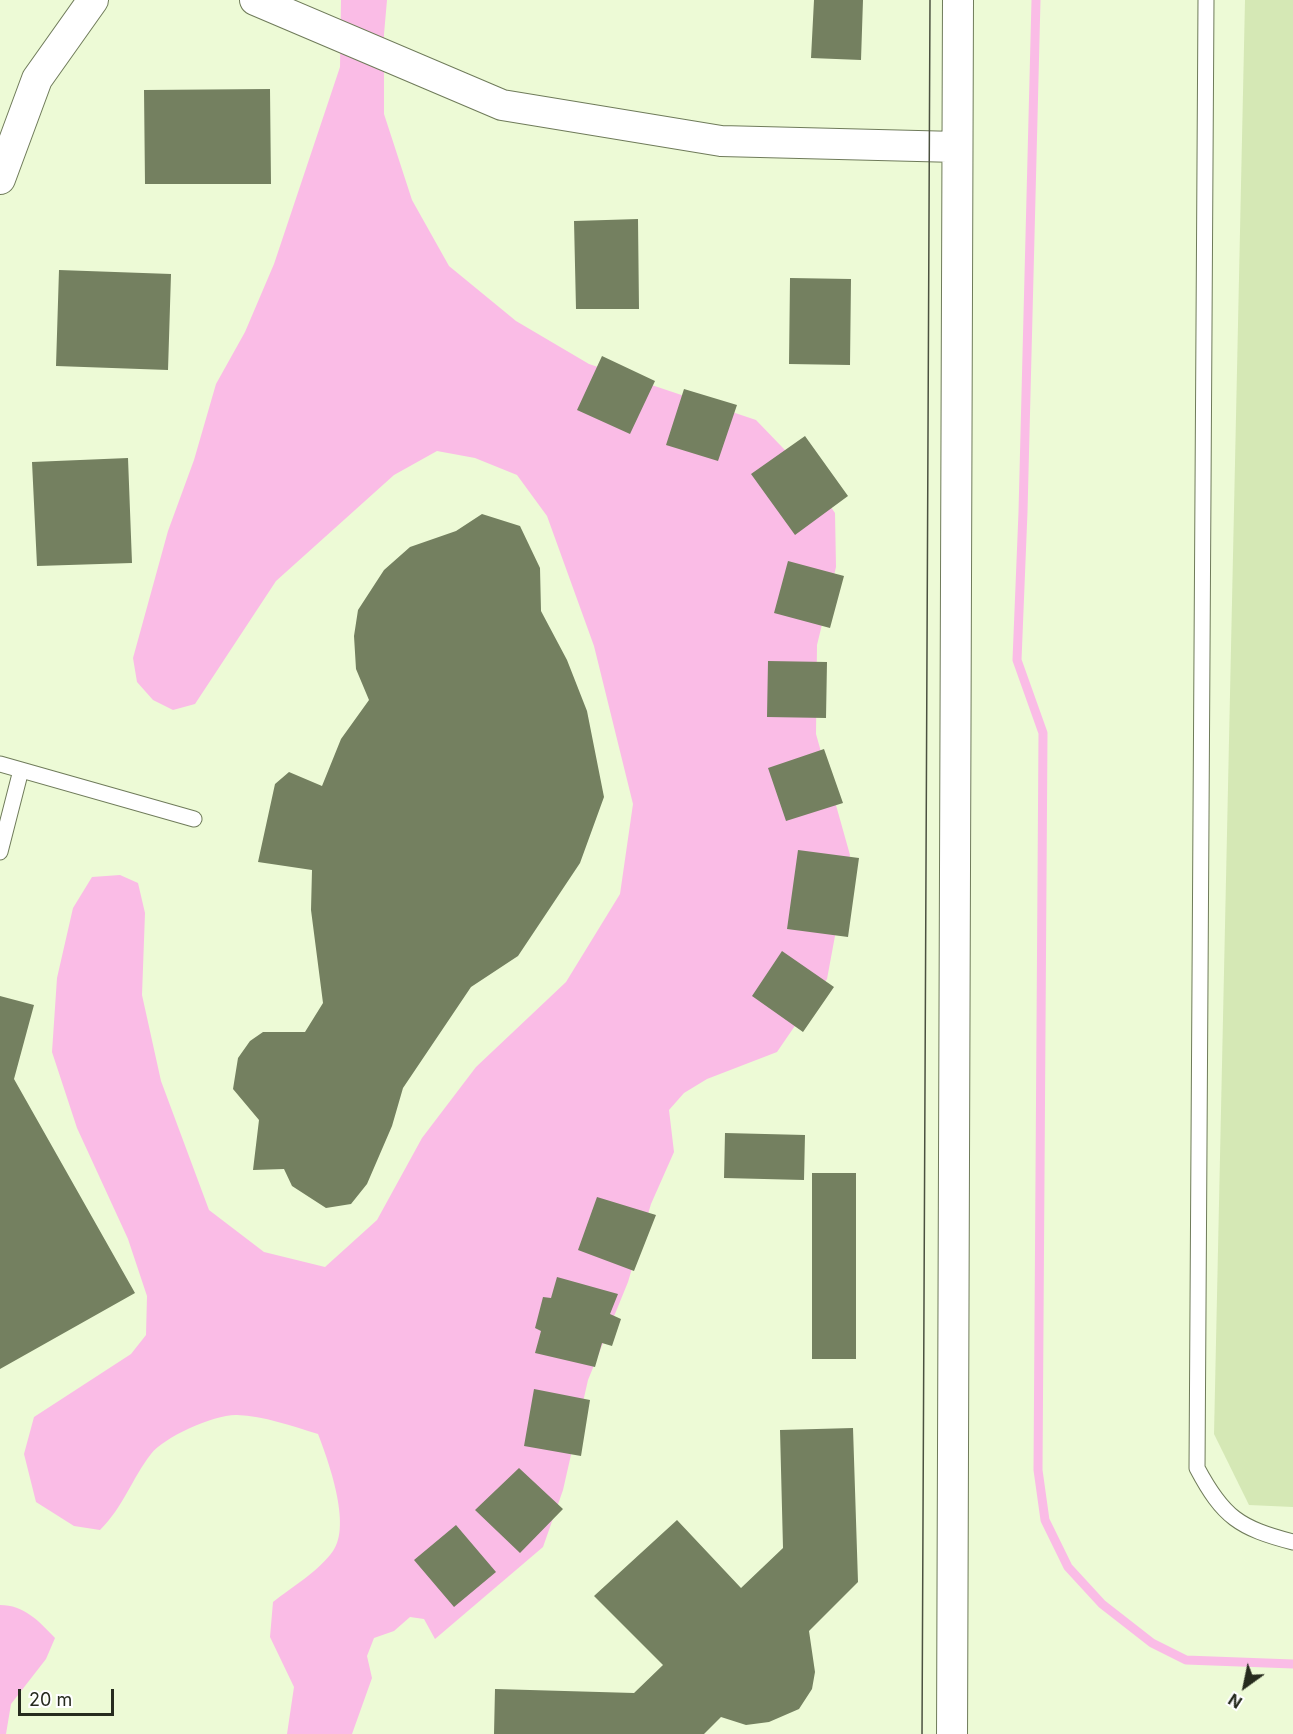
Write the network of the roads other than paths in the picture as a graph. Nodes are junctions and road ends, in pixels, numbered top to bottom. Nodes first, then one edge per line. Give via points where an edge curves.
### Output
1 (93, 0) edge
2 (255, 0) edge
3 (958, 0) edge
4 (1206, 0) edge
5 (957, 147) junction
6 (0, 179) edge
7 (0, 764) edge
8 (21, 770) junction
9 (194, 819) dead end
10 (0, 852) edge
11 (1293, 1542) edge
12 (952, 1734) edge

1 - 6 street via 37,79
2 - 5 street via 502,105 721,141
3 - 5 street
4 - 11 lane via 1197,1468 1214,1500 1237,1521 1268,1536
5 - 12 street
7 - 8 lane
8 - 9 lane
8 - 10 lane

